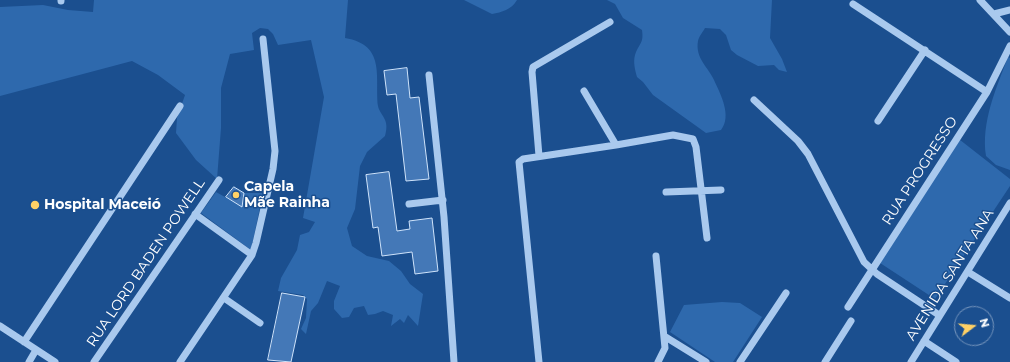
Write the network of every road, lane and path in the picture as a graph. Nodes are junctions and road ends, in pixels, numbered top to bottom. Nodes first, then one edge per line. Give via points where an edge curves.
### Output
1 (980, 0) edge
2 (853, 4) dead end
3 (1010, 10) edge
4 (994, 14) junction
5 (610, 22) dead end
6 (1010, 32) edge
7 (263, 39) dead end
8 (1010, 46) edge
9 (924, 50) junction
10 (429, 76) dead end
11 (584, 91) dead end
12 (987, 92) junction
13 (754, 100) dead end
14 (180, 106) dead end
15 (878, 121) dead end
16 (616, 145) junction
17 (539, 156) junction
18 (219, 180) dead end
19 (701, 190) junction
20 (722, 190) dead end
21 (666, 192) dead end
22 (443, 200) junction
23 (1010, 203) edge
24 (409, 204) dead end
25 (195, 214) junction
26 (707, 238) dead end
27 (252, 255) junction
28 (656, 256) dead end
29 (871, 269) junction
30 (968, 272) junction
31 (786, 293) dead end
32 (224, 298) junction
33 (1010, 298) edge
34 (848, 307) dead end
35 (939, 315) junction
36 (851, 322) dead end
37 (260, 323) dead end
38 (0, 326) edge
39 (664, 336) junction
40 (924, 341) junction
41 (24, 342) junction
42 (36, 350) junction
43 (44, 355) junction
44 (183, 361) edge
45 (29, 362) edge
46 (39, 362) edge
47 (55, 362) edge
48 (94, 362) edge
49 (454, 362) edge
50 (539, 362) edge
51 (658, 362) edge
52 (706, 362) edge
53 (740, 362) edge
54 (825, 362) edge
55 (912, 362) edge
56 (956, 362) edge

1 - 4 street
2 - 9 street
3 - 4 street
4 - 6 street
5 - 17 street via 533,67
7 - 27 street via 275,151
8 - 12 street, RUA PROGRESSO
9 - 12 street
9 - 15 street
10 - 22 street
11 - 16 street
12 - 29 street, RUA PROGRESSO
13 - 29 street via 798,141 808,154 858,252
14 - 41 street
16 - 17 street
16 - 19 street via 673,135 693,139
17 - 50 street via 523,159 519,165
18 - 25 street, RUA LORD BADEN POWELL
19 - 20 street
19 - 21 street
19 - 26 street
22 - 24 street
22 - 49 street
23 - 30 street, AVENIDA SANTA ANA
25 - 27 street
25 - 48 street, RUA LORD BADEN POWELL
27 - 32 street
28 - 39 street
29 - 34 street, RUA PROGRESSO
29 - 35 street
30 - 33 street
30 - 35 street, AVENIDA SANTA ANA
31 - 53 street
32 - 37 street
32 - 44 street
35 - 40 street, AVENIDA SANTA ANA
36 - 54 street
38 - 41 street
39 - 51 street via 664,351
39 - 52 street
40 - 55 street, AVENIDA SANTA ANA
40 - 56 street
41 - 42 street
42 - 43 street
42 - 45 street
43 - 46 street
43 - 47 street

